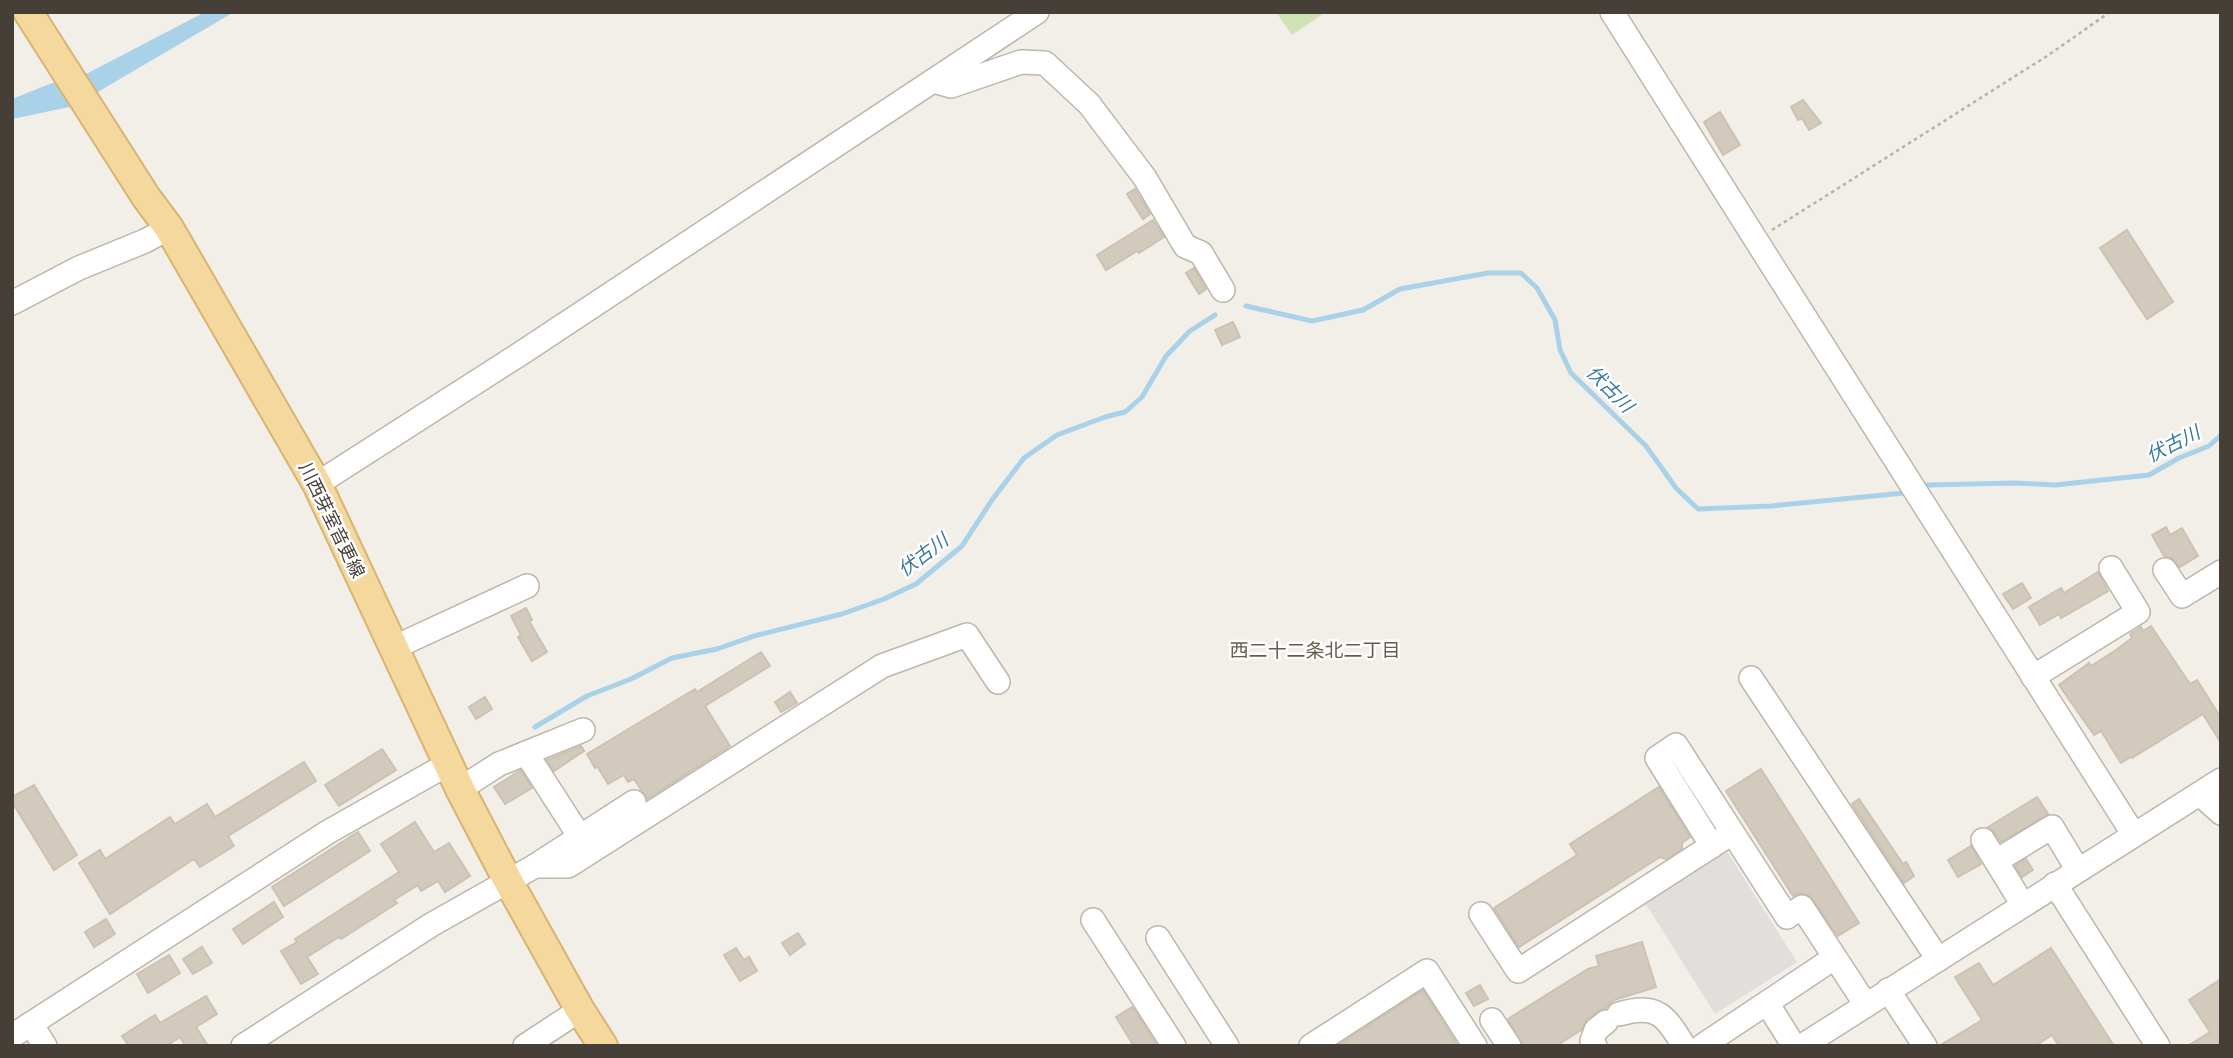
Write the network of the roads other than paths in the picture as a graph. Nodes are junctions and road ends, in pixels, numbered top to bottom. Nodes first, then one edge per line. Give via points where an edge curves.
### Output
1 (28, 12) edge
2 (1037, 12) edge
3 (1612, 12) edge
4 (933, 81) junction
5 (169, 228) junction
6 (1223, 290) dead end
7 (12, 303) edge
8 (317, 484) junction
9 (2111, 568) dead end
10 (2165, 570) dead end
11 (2221, 572) edge
12 (527, 586) dead end
13 (393, 648) junction
14 (2033, 677) junction
15 (1751, 678) dead end
16 (998, 682) dead end
17 (583, 730) dead end
18 (526, 753) junction
19 (454, 776) junction
20 (2221, 780) edge
21 (2200, 794) junction
22 (634, 802) dead end
23 (2221, 813) edge
24 (1733, 833) junction
25 (2134, 835) junction
26 (580, 837) junction
27 (1983, 840) dead end
28 (1712, 846) junction
29 (1996, 861) junction
30 (535, 866) junction
31 (2078, 870) junction
32 (508, 879) junction
33 (2055, 884) junction
34 (2022, 905) junction
35 (1481, 914) dead end
36 (1093, 920) dead end
37 (1158, 938) dead end
38 (1834, 958) junction
39 (1938, 959) junction
40 (1888, 990) junction
41 (1766, 1003) junction
42 (1866, 1005) junction
43 (580, 1010) junction
44 (1492, 1020) dead end
45 (21, 1030) edge
46 (45, 1046) edge
47 (243, 1046) edge
48 (525, 1046) edge
49 (603, 1046) edge
50 (1174, 1046) edge
51 (1227, 1046) edge
52 (1311, 1046) edge
53 (1475, 1046) edge
54 (1509, 1046) edge
55 (1595, 1046) edge
56 (1684, 1046) edge
57 (1702, 1046) edge
58 (1794, 1046) edge
59 (1802, 1046) edge
60 (1925, 1046) edge
61 (2158, 1046) edge

1 - 5 main road, 川西芽室音更線
2 - 4 street
3 - 14 street
4 - 6 street via 951,86 1021,62 1045,63 1089,104 1145,178 1185,246 1200,253
4 - 8 street
5 - 7 street
5 - 8 main road, 川西芽室音更線
8 - 13 main road, 川西芽室音更線
9 - 14 street via 2138,612
10 - 11 street via 2182,596
12 - 13 street
13 - 19 main road, 川西芽室音更線
14 - 25 street
15 - 39 street
16 - 30 street via 967,635 882,666 568,866
17 - 18 street
18 - 19 street
18 - 26 street
19 - 32 main road, 川西芽室音更線
19 - 45 street via 328,832
20 - 21 street
21 - 23 street
21 - 25 street
22 - 26 street
24 - 28 street
24 - 28 street via 1676,745 1657,758
24 - 38 street via 1787,917 1802,907
25 - 31 street
26 - 30 street
27 - 29 street
28 - 35 street via 1518,971
29 - 31 street via 2052,827
29 - 34 street
30 - 32 street
31 - 33 street
32 - 43 main road, 川西芽室音更線
32 - 47 street
33 - 34 street
33 - 61 street
34 - 39 street
36 - 50 street
37 - 51 street
38 - 41 street
38 - 42 street
39 - 40 street
40 - 42 street
40 - 60 street
41 - 57 street
41 - 58 street
42 - 59 street
43 - 48 street
43 - 49 main road, 川西芽室音更線
44 - 54 street
45 - 46 street
52 - 53 street via 1427,971
55 - 56 street via 1596,1030 1637,1009 1656,1011

